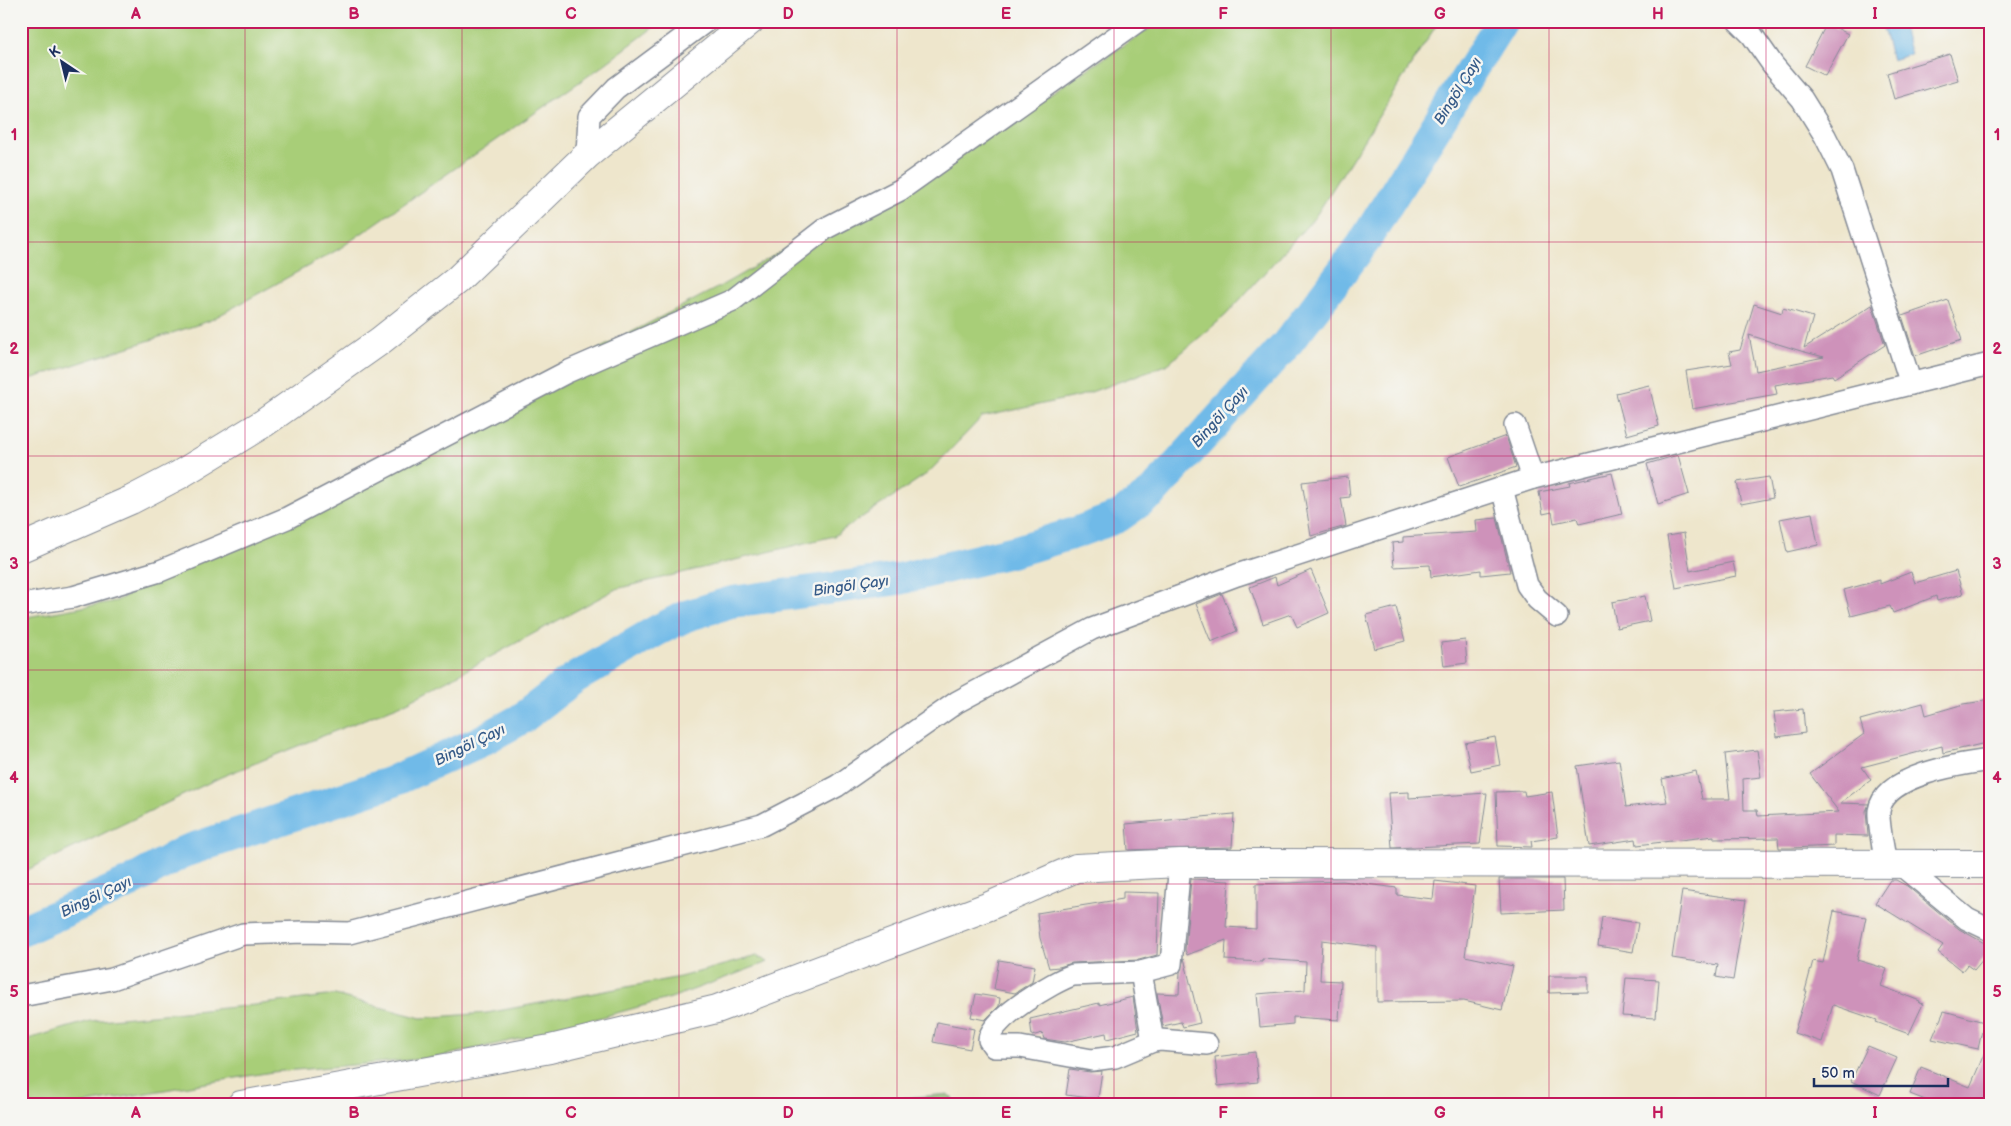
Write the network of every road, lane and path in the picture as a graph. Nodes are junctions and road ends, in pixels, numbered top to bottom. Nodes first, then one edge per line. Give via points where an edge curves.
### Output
1 (706, 21) edge
2 (750, 21) edge
3 (1138, 21) edge
4 (1738, 21) edge
5 (587, 155) junction
6 (1990, 364) edge
7 (1911, 384) junction
8 (1515, 425) dead end
9 (1533, 478) junction
10 (1502, 488) junction
11 (21, 548) edge
12 (21, 605) edge
13 (1557, 616) dead end
14 (1990, 760) edge
15 (1180, 863) junction
16 (1990, 864) edge
17 (1893, 865) junction
18 (1990, 930) edge
19 (1142, 972) junction
20 (21, 996) edge
21 (1153, 1041) junction
22 (1207, 1044) dead end
23 (241, 1105) edge

1 - 5 street via 616,88 589,116
2 - 5 main road
3 - 12 street via 900,190 826,228 733,300 567,372 287,518 160,572 73,598
4 - 7 street via 1802,99 1842,170
5 - 11 main road via 457,280 380,341 287,407 179,475 131,500
6 - 7 street
7 - 9 street
8 - 9 street
9 - 10 street
10 - 13 street via 1527,586
10 - 20 street via 1237,575 1092,629 957,702 837,786 762,825 350,933 243,934 112,978
14 - 17 street via 1922,774 1897,786 1883,798 1879,812
15 - 17 main road
15 - 19 street via 1171,964
15 - 23 main road via 1076,868 987,908 717,1009 550,1049
16 - 17 main road
17 - 18 street via 1967,919
19 - 21 street
19 - 21 street via 1062,978 1036,993 1004,1019 991,1032 989,1040 994,1047 1020,1047 1092,1060 1115,1057
21 - 22 street

